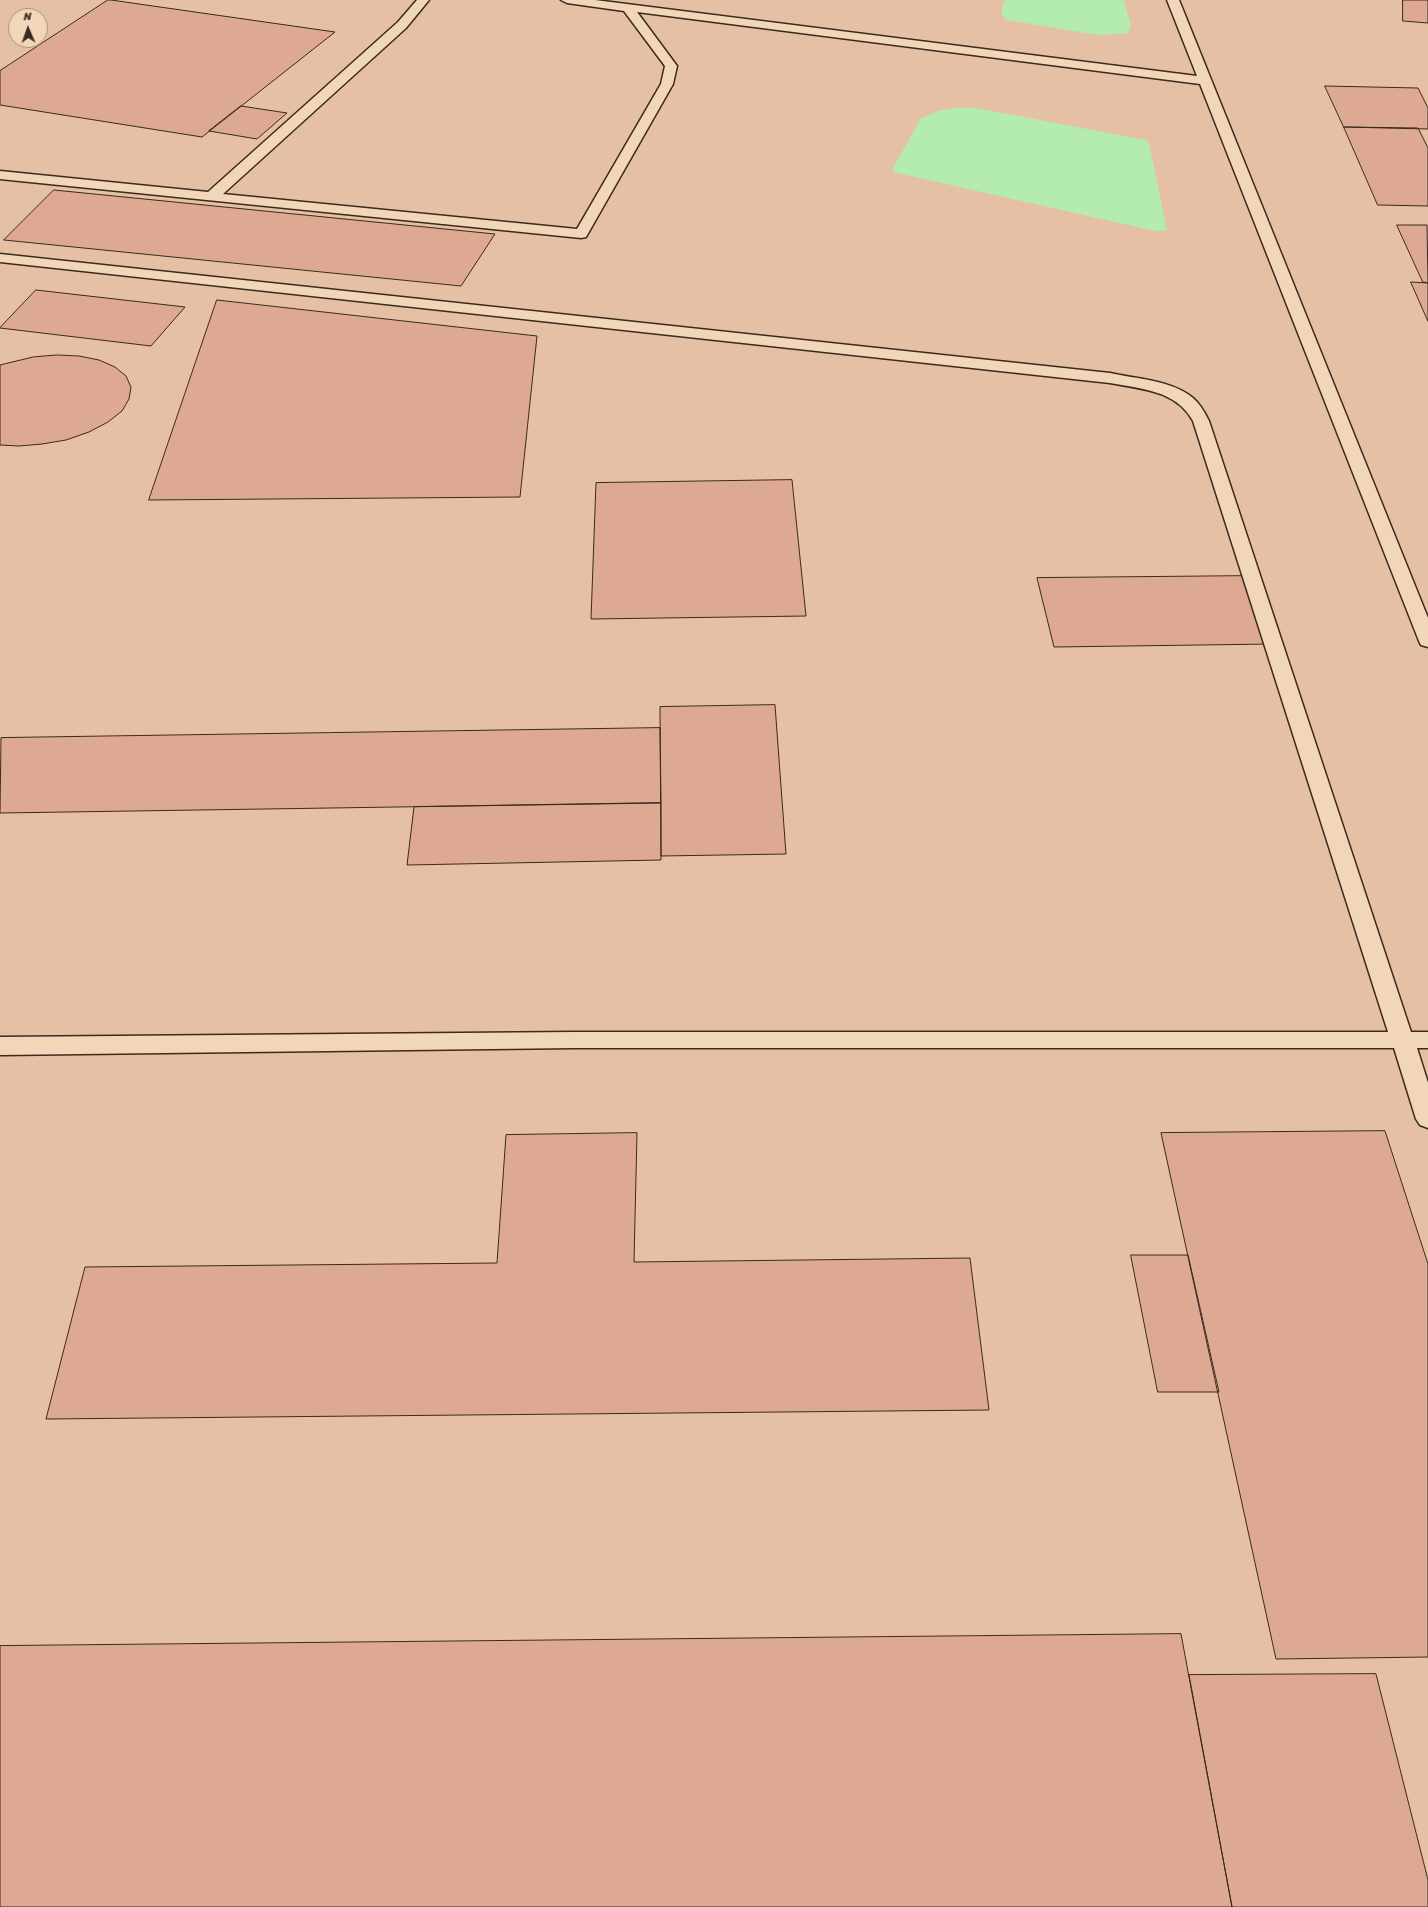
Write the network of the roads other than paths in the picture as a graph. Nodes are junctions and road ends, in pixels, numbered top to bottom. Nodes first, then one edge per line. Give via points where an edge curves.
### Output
1 (423, 0) edge
2 (567, 0) edge
3 (1173, 0) edge
4 (628, 8) junction
5 (1206, 81) junction
6 (0, 175) edge
7 (212, 196) junction
8 (0, 258) edge
9 (1428, 641) edge
10 (1402, 1040) junction
11 (1428, 1040) edge
12 (0, 1046) edge
13 (1428, 1119) edge

1 - 7 street via 402,26
2 - 4 street
3 - 5 street
4 - 5 street
4 - 7 street via 670,66 667,84 581,234
5 - 9 street
6 - 7 street
8 - 10 street via 1110,378 1165,391 1184,399 1194,408 1201,421
10 - 11 street
10 - 12 street via 566,1040
10 - 13 street

